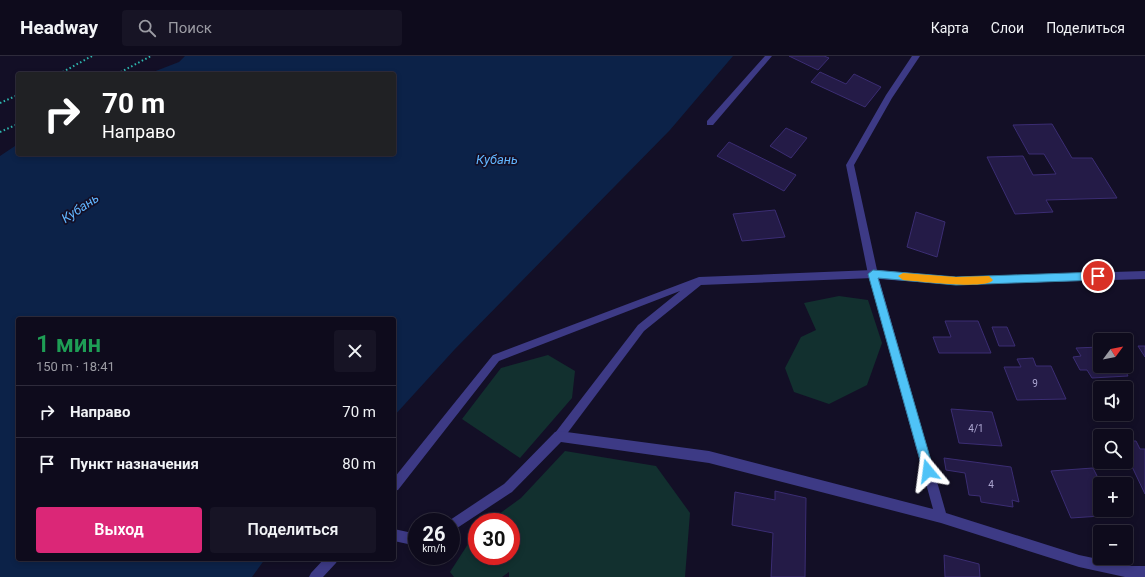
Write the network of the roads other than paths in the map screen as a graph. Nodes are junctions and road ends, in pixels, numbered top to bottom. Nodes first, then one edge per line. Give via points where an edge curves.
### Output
1 (769, 56) edge
2 (916, 56) edge
3 (710, 123) dead end
4 (873, 274) junction
5 (1145, 275) edge
6 (699, 281) junction
7 (559, 436) junction
8 (396, 483) edge
9 (941, 517) junction
10 (460, 520) edge
11 (396, 535) edge
12 (408, 538) edge
13 (330, 561) edge
14 (1145, 572) edge
15 (315, 577) edge

1 - 3 lane
2 - 4 street via 850,165
4 - 5 street via 956,281
4 - 6 lane
4 - 9 street
6 - 7 lane via 640,328
6 - 8 lane via 496,358
7 - 9 street via 709,457
7 - 10 street via 508,488
9 - 14 street via 1079,561 1131,572
11 - 12 street
13 - 15 street

